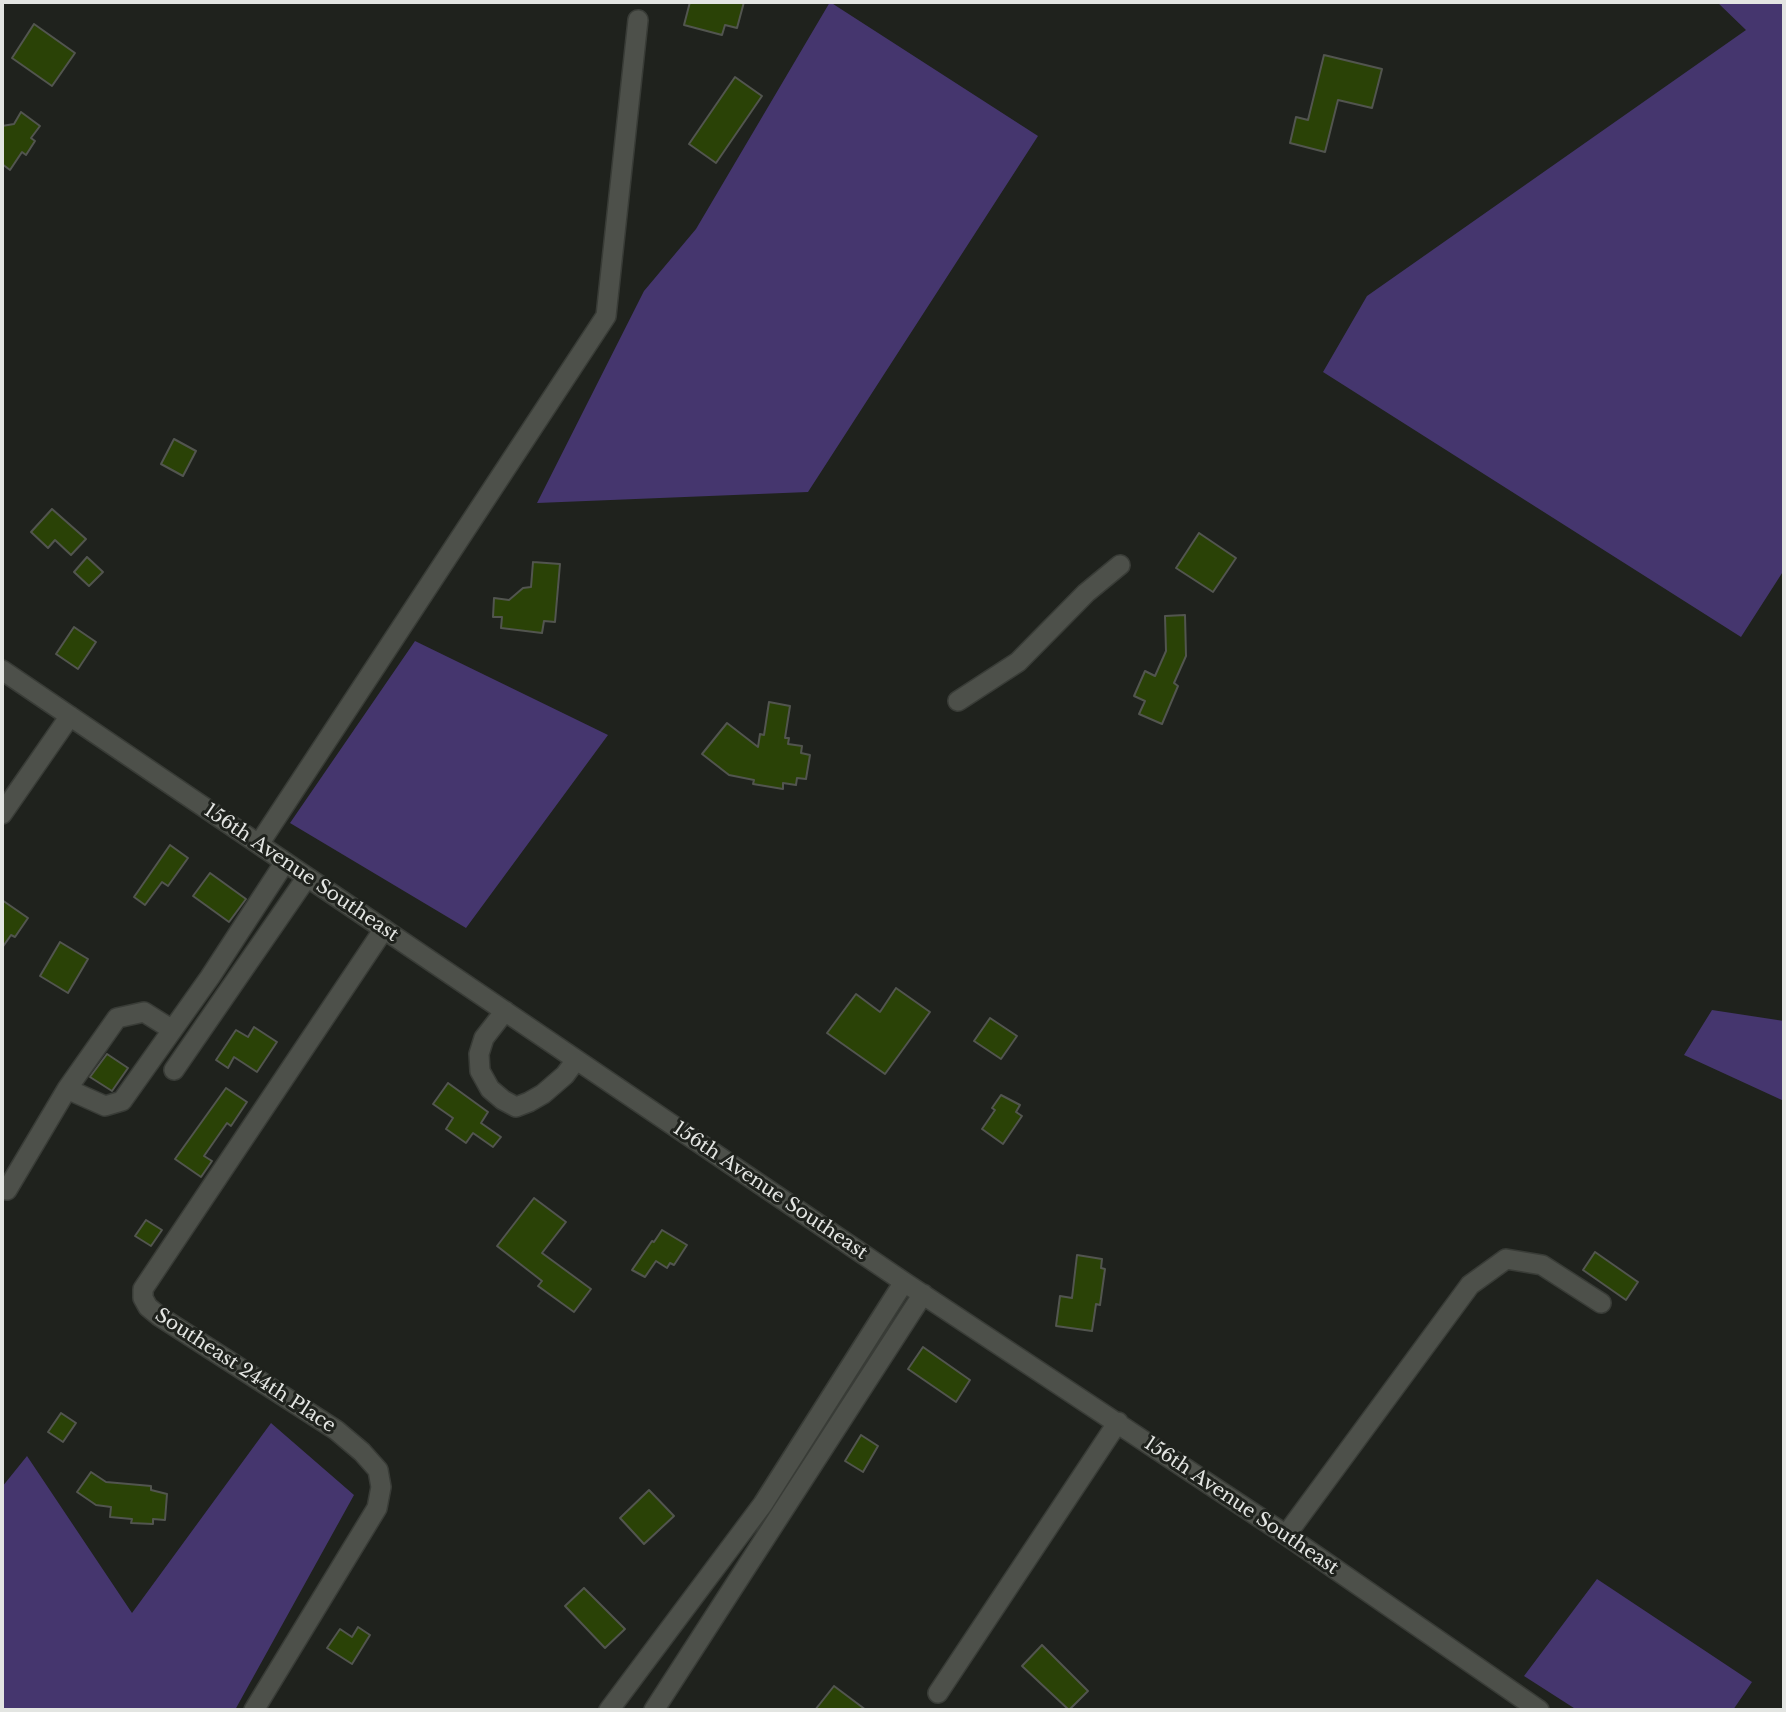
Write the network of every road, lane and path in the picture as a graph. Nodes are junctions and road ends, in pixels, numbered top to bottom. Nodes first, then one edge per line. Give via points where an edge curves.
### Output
1 (638, 20) dead end
2 (1119, 565) dead end
3 (2, 670) edge
4 (958, 701) dead end
5 (70, 716) junction
6 (2, 814) edge
7 (259, 844) junction
8 (285, 862) junction
9 (306, 877) junction
10 (384, 929) junction
11 (505, 1011) junction
12 (171, 1030) junction
13 (576, 1060) junction
14 (174, 1070) dead end
15 (67, 1089) junction
16 (6, 1190) dead end
17 (904, 1282) junction
18 (923, 1294) junction
19 (1601, 1303) dead end
20 (1118, 1422) junction
21 (1286, 1535) junction
22 (938, 1693) dead end
23 (254, 1710) edge
24 (609, 1710) edge
25 (654, 1710) edge
26 (1539, 1710) edge

1 - 7 street via 606,316
2 - 4 street via 1018,662
3 - 5 street, 156th Avenue Southeast
5 - 6 street
5 - 7 street, 156th Avenue Southeast
7 - 8 street, 156th Avenue Southeast
8 - 9 street, 156th Avenue Southeast
8 - 12 street
9 - 10 street, 156th Avenue Southeast
9 - 14 street
10 - 11 street, 156th Avenue Southeast
10 - 23 street, Southeast 244th Place via 143,1289 148,1307 159,1316 336,1430 378,1470 377,1508
11 - 13 street, 156th Avenue Southeast
11 - 13 street via 484,1038 479,1054 480,1071 503,1100 516,1107 544,1094
12 - 15 street via 122,1101 105,1106
12 - 15 street via 144,1012 117,1018
13 - 17 street, 156th Avenue Southeast
15 - 16 street
17 - 18 street, 156th Avenue Southeast
17 - 24 street via 763,1504
18 - 20 street, 156th Avenue Southeast
18 - 25 street
19 - 21 street via 1542,1265 1506,1259 1470,1285
20 - 21 street, 156th Avenue Southeast
20 - 22 street
21 - 26 street, 156th Avenue Southeast

